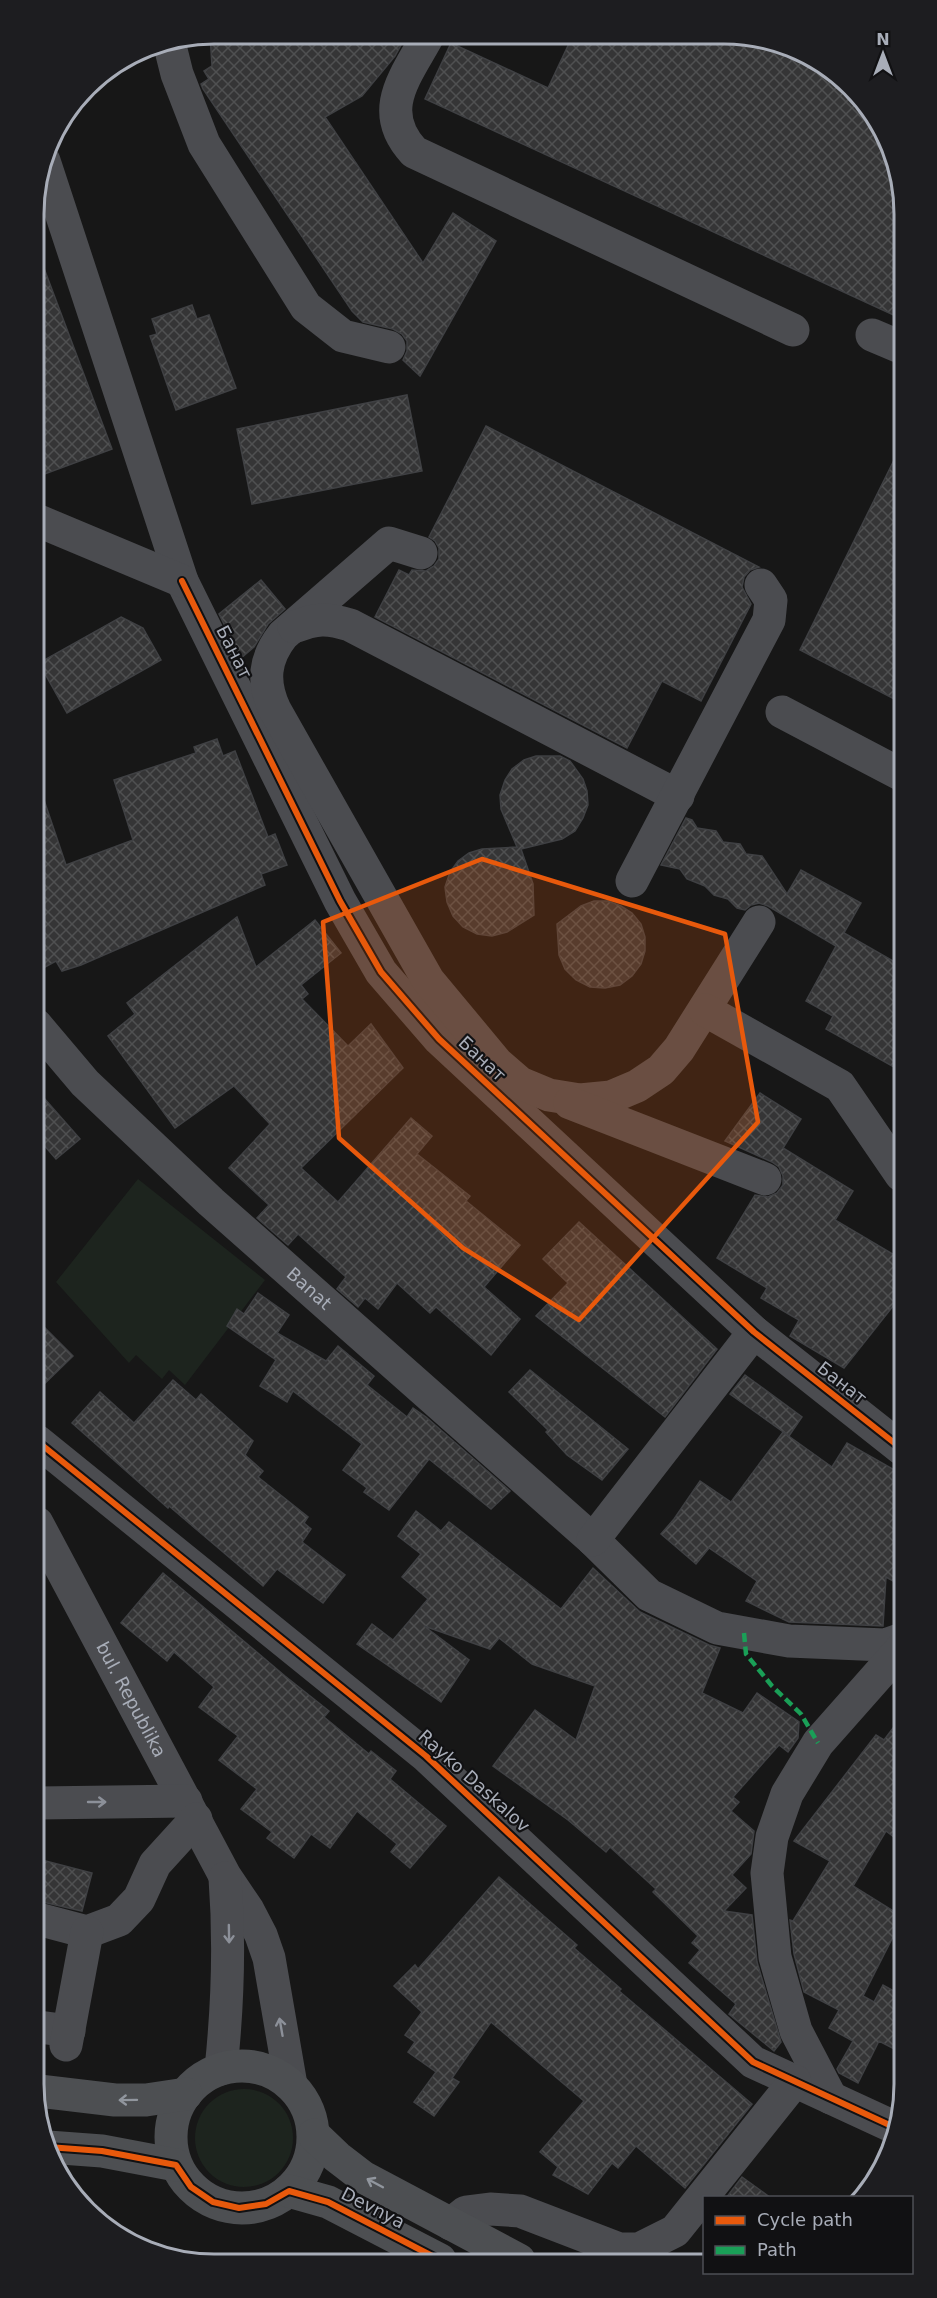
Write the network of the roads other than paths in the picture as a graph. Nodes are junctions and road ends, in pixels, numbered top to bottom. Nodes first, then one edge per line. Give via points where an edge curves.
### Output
1 (424, 44) edge
2 (171, 49) edge
3 (48, 173) edge
4 (793, 330) dead end
5 (389, 347) dead end
6 (44, 523) edge
7 (421, 553) dead end
8 (182, 581) junction
9 (761, 585) dead end
10 (294, 627) junction
11 (782, 712) dead end
12 (894, 771) edge
13 (678, 796) junction
14 (632, 881) dead end
15 (759, 922) dead end
16 (705, 1010) junction
17 (44, 1033) edge
18 (549, 1095) junction
19 (893, 1164) edge
20 (765, 1179) dead end
21 (754, 1332) junction
22 (893, 1442) edge
23 (43, 1446) edge
24 (43, 1535) edge
25 (593, 1540) junction
26 (893, 1642) edge
27 (893, 1658) edge
28 (43, 1796) edge
29 (191, 1810) junction
30 (225, 1876) junction
31 (43, 1920) edge
32 (87, 1932) junction
33 (58, 2034) edge
34 (221, 2069) junction
35 (795, 2081) junction
36 (291, 2085) junction
37 (44, 2092) edge
38 (186, 2094) junction
39 (831, 2098) junction
40 (889, 2125) edge
41 (314, 2135) junction
42 (55, 2148) edge
43 (176, 2165) junction
44 (289, 2191) junction
45 (712, 2196) edge
46 (703, 2209) edge
47 (451, 2224) junction
48 (677, 2245) edge
49 (428, 2254) edge
50 (508, 2254) edge

1 - 4 street via 396,96 394,111 396,126 414,152
2 - 5 street via 204,144 306,307 343,336
3 - 8 street, Банат
6 - 8 street
7 - 10 street via 389,543
8 - 21 street, Банат via 340,901 381,972 439,1039
9 - 13 street via 771,600 769,620
10 - 13 street via 312,620 331,619 350,625
10 - 18 street via 283,635 268,661 265,678 275,710 428,980 497,1063 520,1083
11 - 12 street
13 - 14 street
15 - 16 street
16 - 18 street via 661,1070 638,1086 611,1097 580,1101
16 - 19 street via 840,1086
17 - 25 street, Banat via 85,1083 211,1202
18 - 20 street
21 - 22 street, Банат
21 - 25 street
23 - 35 street, Rayko Daskalov via 426,1756 753,2062
24 - 29 street, bul. Republika
25 - 26 street via 649,1595 717,1628 789,1641
27 - 39 street via 818,1743 787,1794 772,1837 766,1873 775,1957 796,2031
28 -> 29 street
29 - 30 street, bul. Republika
29 - 32 street via 155,1864 140,1899 119,1920
30 -> 34 street, bul. Republika via 229,1982
36 -> 30 street, bul. Republika via 269,1958 248,1910
31 - 32 street
32 - 33 street
34 - 36 main road via 246,2066 270,2071
34 - 38 main road
35 - 39 street, Rayko Daskalov
35 - 45 street
36 - 41 main road via 309,2111
38 -> 37 main road via 115,2100
38 - 43 main road via 174,2116 171,2140
39 - 40 street, Rayko Daskalov
41 - 44 main road via 303,2175
47 -> 41 main road, Devnya via 363,2177
42 - 43 main road via 102,2151
43 - 44 main road via 191,2187 213,2202 239,2208 266,2204
44 - 49 main road, Devnya via 328,2202
46 - 48 street
47 - 48 street via 466,2212 520,2211 619,2249
47 - 50 main road, Devnya

